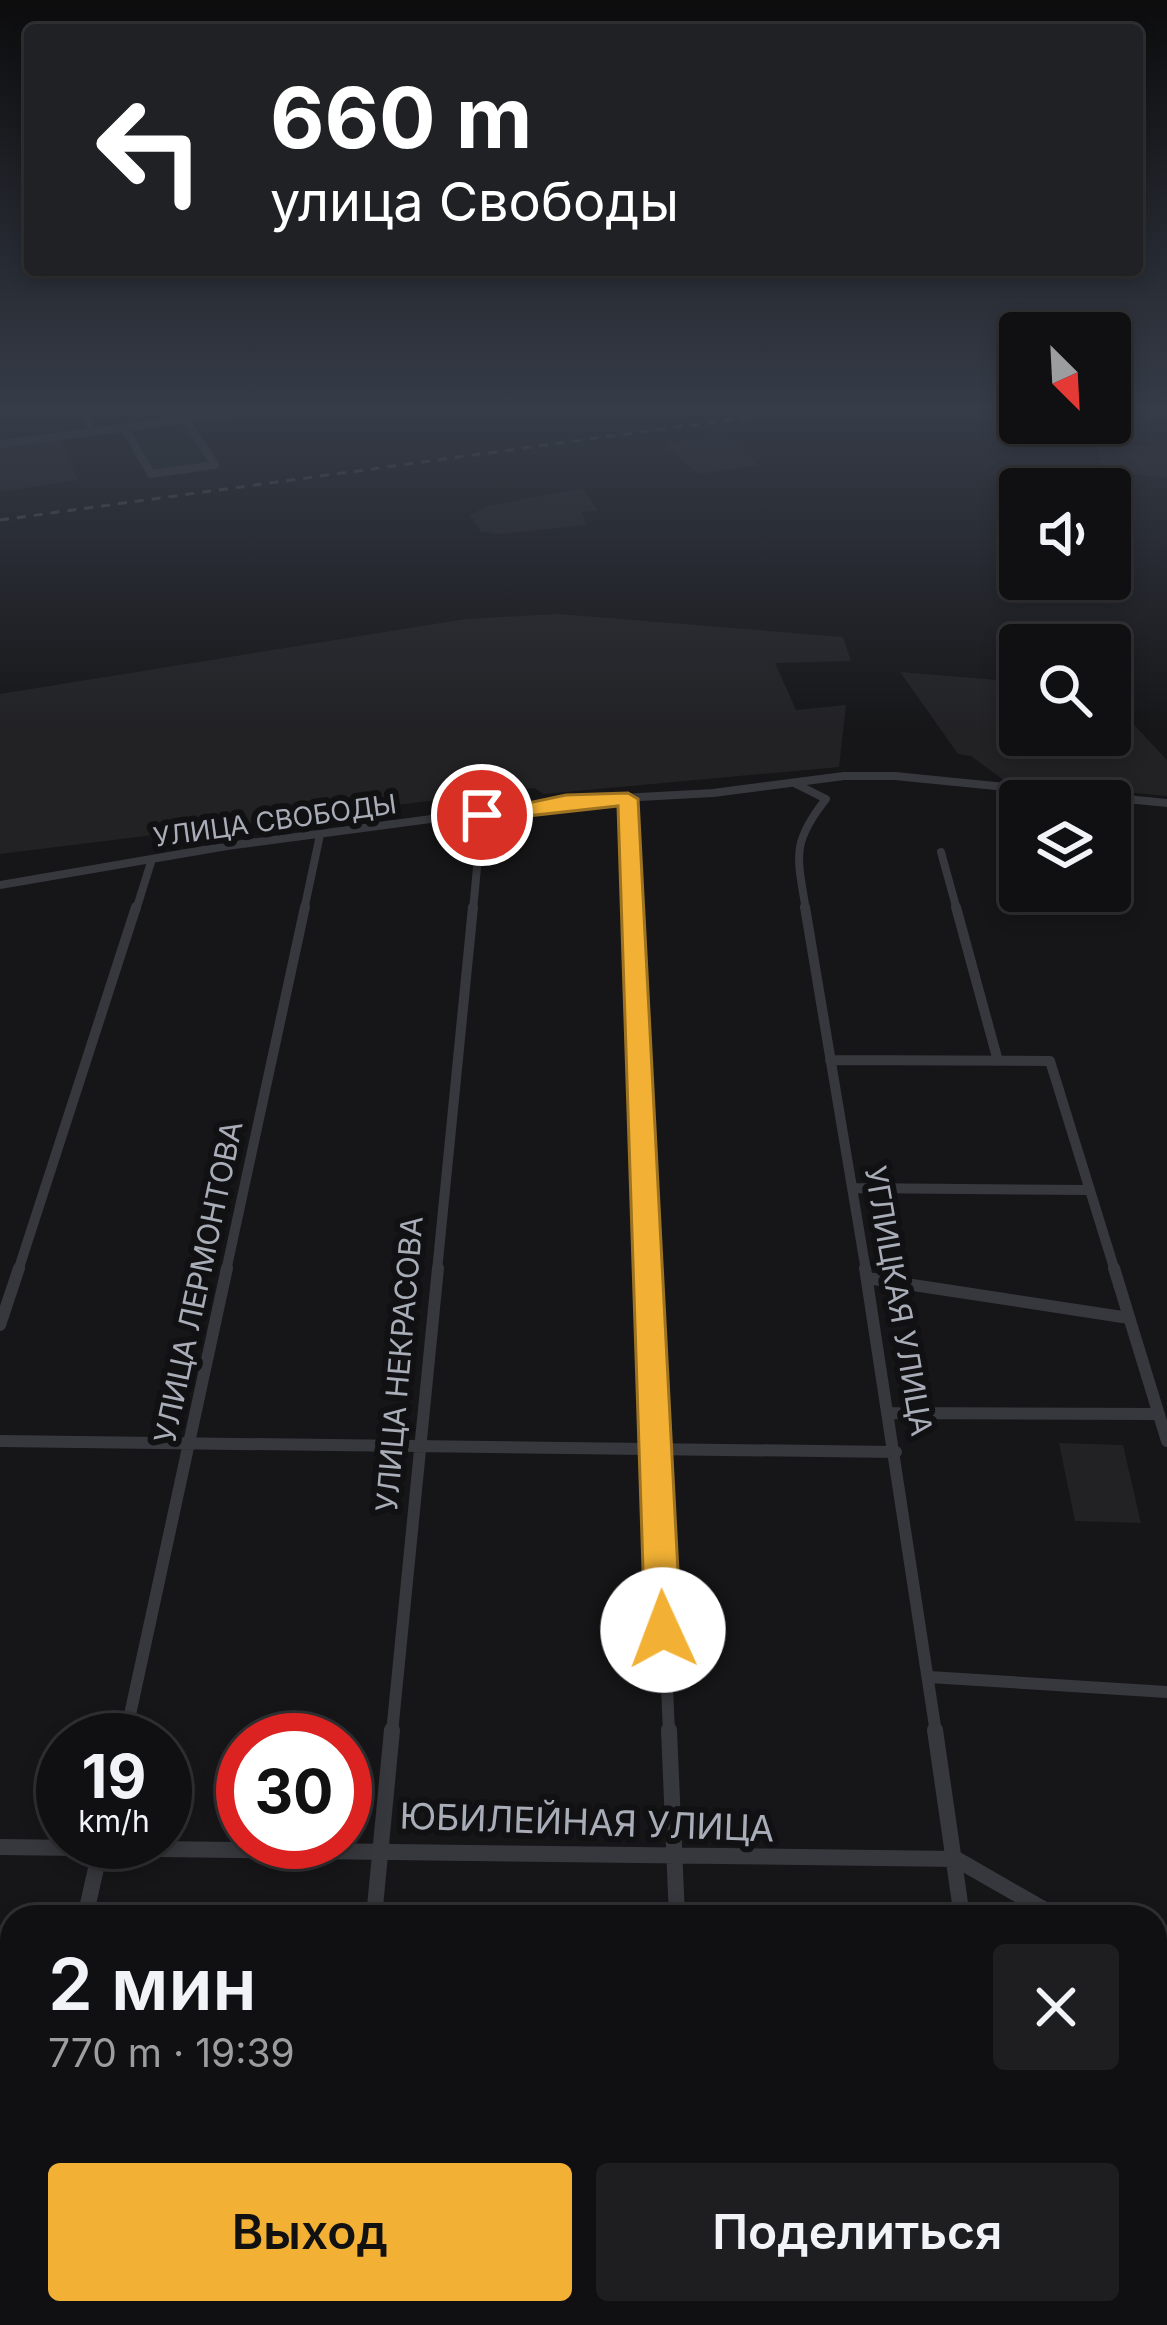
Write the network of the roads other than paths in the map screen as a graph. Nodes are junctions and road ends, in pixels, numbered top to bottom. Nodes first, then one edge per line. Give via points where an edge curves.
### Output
1 (794, 783) junction
2 (628, 799) junction
3 (1167, 803) edge
4 (482, 815) junction
5 (320, 835) junction
6 (941, 852) dead end
7 (152, 859) junction
8 (0, 885) edge
9 (830, 1060) junction
10 (998, 1061) junction
11 (852, 1188) junction
12 (1089, 1190) junction
13 (867, 1278) junction
14 (1129, 1318) junction
15 (0, 1324) edge
16 (890, 1413) junction
17 (1159, 1414) junction
18 (0, 1441) edge
19 (193, 1442) junction
20 (1167, 1442) edge
21 (423, 1445) junction
22 (657, 1448) junction
23 (896, 1452) junction
24 (929, 1677) junction
25 (1167, 1692) edge
26 (131, 1713) edge
27 (192, 1845) edge
28 (36, 1846) edge
29 (0, 1847) edge
30 (383, 1847) junction
31 (670, 1858) junction
32 (956, 1858) junction
33 (96, 1869) edge
34 (88, 1905) edge
35 (376, 1905) edge
36 (676, 1905) edge
37 (961, 1905) edge
38 (1036, 1905) edge

1 - 2 street, УЛИЦА СВОБОДЫ
1 - 3 street, УЛИЦА СВОБОДЫ via 895,776
1 - 9 street, УГЛИЦКАЯ УЛИЦА via 826,799 796,850
2 - 4 street, УЛИЦА СВОБОДЫ
2 - 22 street
4 - 5 street, УЛИЦА СВОБОДЫ
4 - 21 street, УЛИЦА НЕКРАСОВА
5 - 7 street, УЛИЦА СВОБОДЫ
5 - 19 street, УЛИЦА ЛЕРМОНТОВА
6 - 10 street
7 - 8 street, УЛИЦА СВОБОДЫ
7 - 15 street
9 - 10 street
9 - 11 street, УГЛИЦКАЯ УЛИЦА
10 - 12 street via 1050,1061
11 - 12 street
11 - 13 street, УГЛИЦКАЯ УЛИЦА
12 - 14 street
13 - 14 street
13 - 16 street, УГЛИЦКАЯ УЛИЦА
14 - 17 street
16 - 17 street
16 - 23 street, УГЛИЦКАЯ УЛИЦА
17 - 20 street
18 - 19 street
19 - 21 street
19 - 26 street, УЛИЦА ЛЕРМОНТОВА
21 - 22 street
21 - 30 street, УЛИЦА НЕКРАСОВА
22 - 23 street
22 - 31 street
23 - 24 street, УГЛИЦКАЯ УЛИЦА
24 - 25 street
24 - 32 street, УГЛИЦКАЯ УЛИЦА
27 - 30 street, ЮБИЛЕЙНАЯ УЛИЦА
28 - 29 street, ЮБИЛЕЙНАЯ УЛИЦА
30 - 31 street, ЮБИЛЕЙНАЯ УЛИЦА
30 - 35 street, УЛИЦА НЕКРАСОВА
31 - 32 street, ЮБИЛЕЙНАЯ УЛИЦА
31 - 36 street
32 - 37 street, УГЛИЦКАЯ УЛИЦА
32 - 38 street
33 - 34 street

